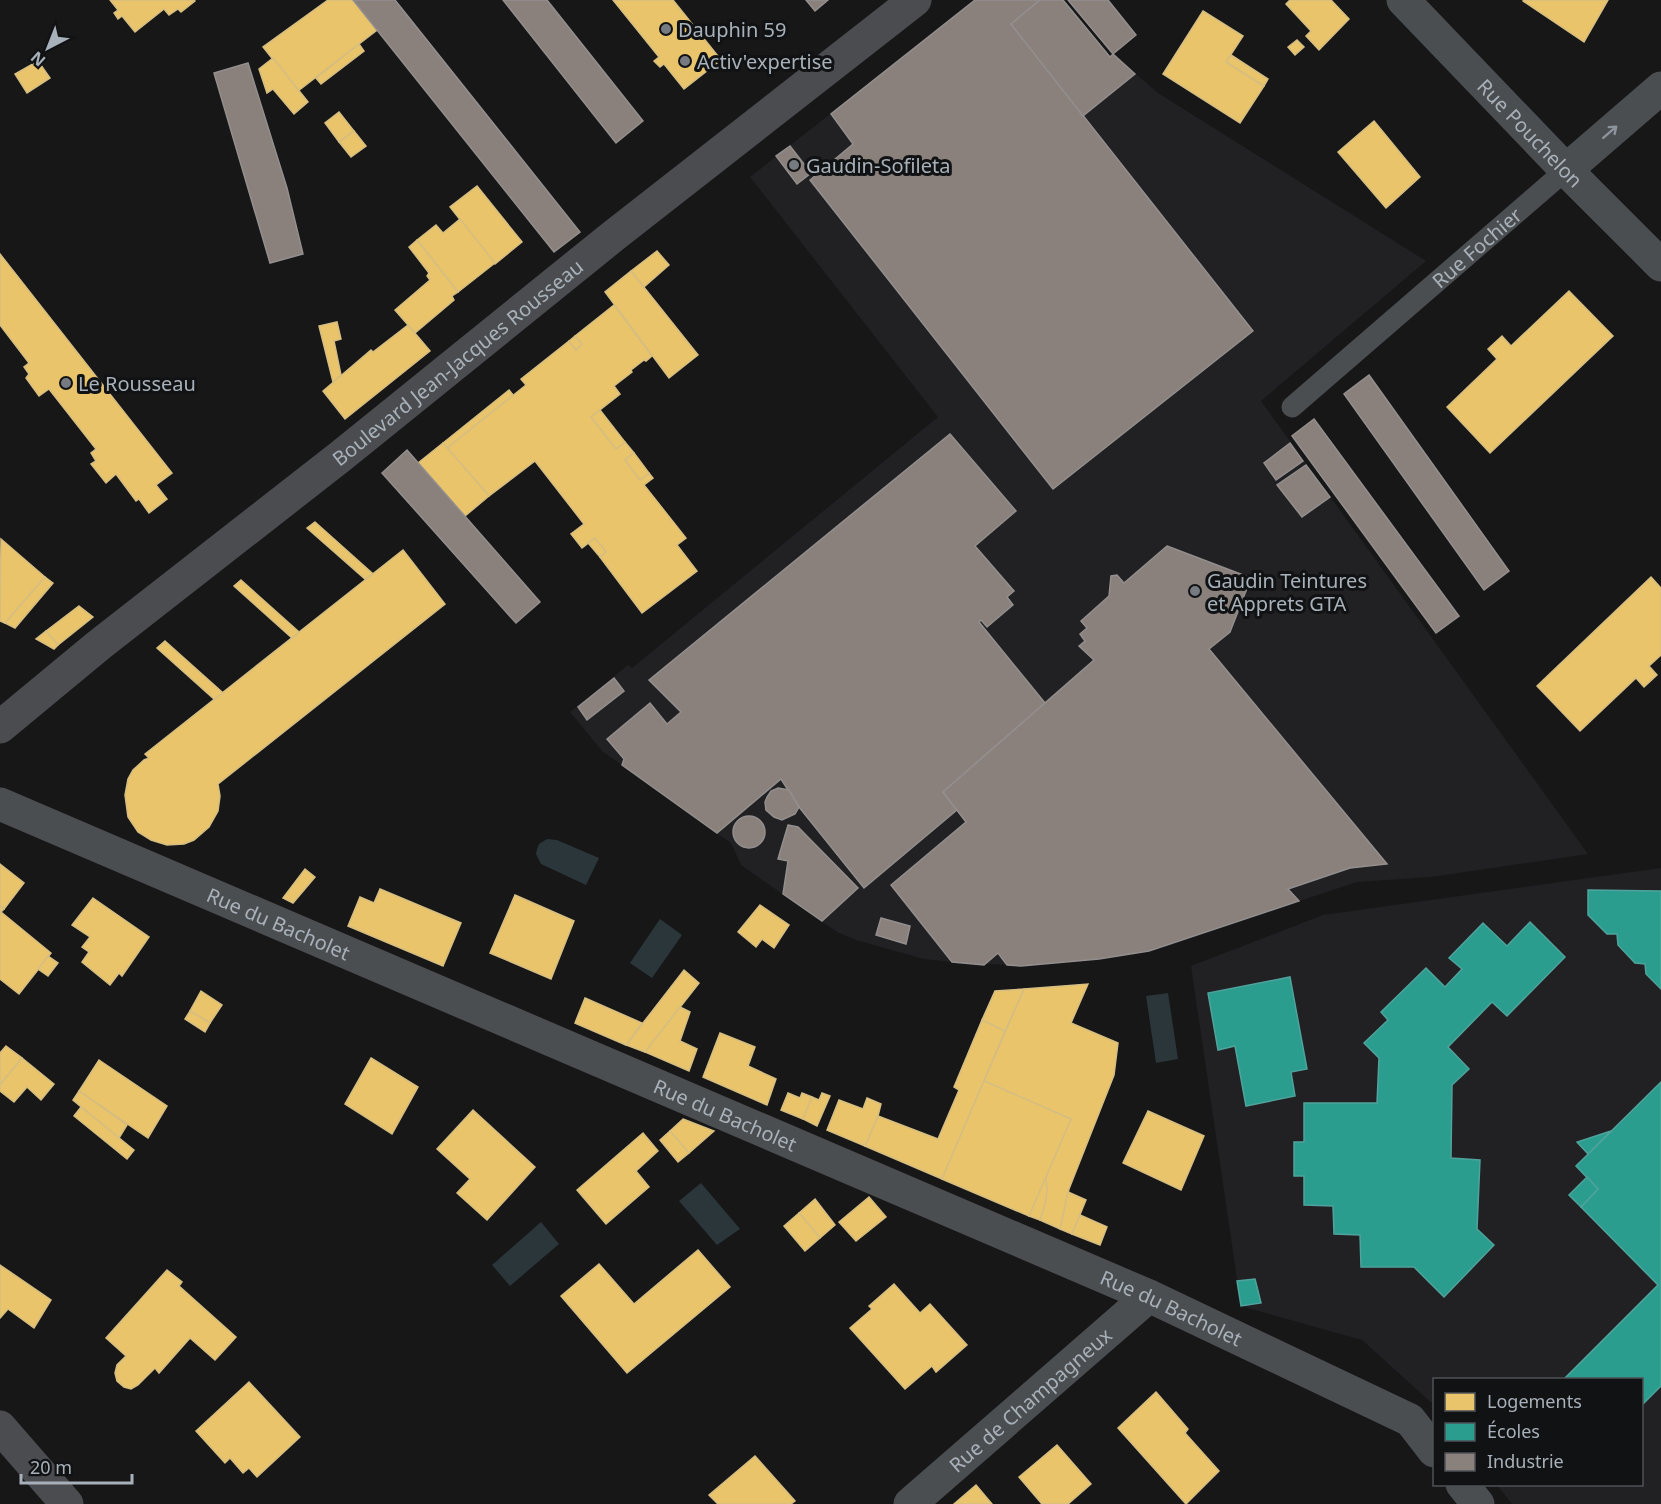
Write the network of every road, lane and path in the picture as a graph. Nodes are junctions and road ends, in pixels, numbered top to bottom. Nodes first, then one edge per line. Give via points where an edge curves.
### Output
1 (915, 0) edge
2 (1403, 0) edge
3 (1661, 88) edge
4 (1566, 170) junction
5 (1661, 265) edge
6 (1292, 407) dead end
7 (0, 727) edge
8 (0, 804) edge
9 (1149, 1296) junction
10 (0, 1427) edge
11 (1433, 1450) edge
12 (1463, 1486) edge
13 (66, 1504) edge
14 (910, 1504) edge
15 (1478, 1504) edge

1 - 7 main road, Boulevard Jean-Jacques Rousseau
2 - 4 street, Rue Pouchelon
4 -> 3 street, Rue Fochier
4 - 5 street, Rue Pouchelon
4 - 6 lane, Rue Fochier
8 - 9 street, Rue du Bacholet
9 - 11 street, Rue du Bacholet via 1410,1420
9 - 14 street, Rue de Champagneux
10 - 13 main road
12 - 15 street

